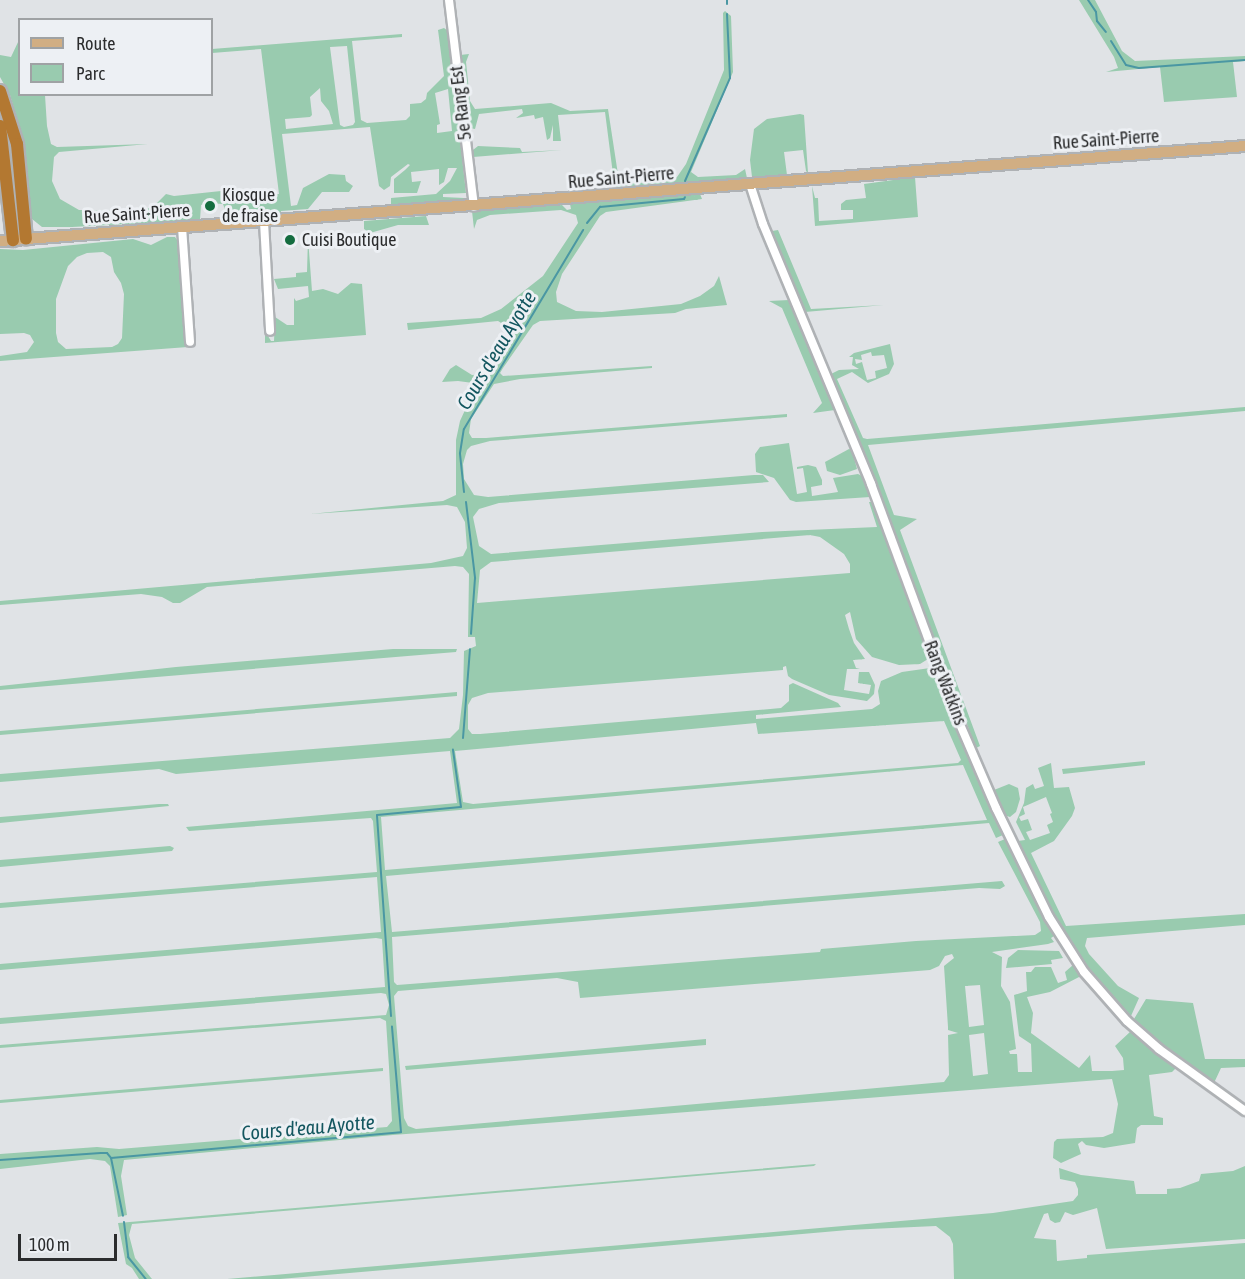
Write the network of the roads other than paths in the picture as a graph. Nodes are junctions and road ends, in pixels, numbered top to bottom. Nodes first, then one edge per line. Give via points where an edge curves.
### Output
1 (449, 0) edge
2 (0, 91) edge
3 (0, 126) edge
4 (1245, 146) edge
5 (750, 184) junction
6 (474, 206) junction
7 (264, 222) junction
8 (182, 227) junction
9 (20, 240) junction
10 (0, 241) edge
11 (270, 330) dead end
12 (190, 342) dead end
13 (1245, 1111) edge

1 - 6 street, 5e Rang Est
2 - 9 highway via 17,144
3 - 9 highway
4 - 5 main road, Rue Saint-Pierre
5 - 6 main road, Rue Saint-Pierre
5 - 13 street, Rang Watkins via 871,484 959,722 1052,923 1091,981 1127,1021
6 - 7 main road, Rue Saint-Pierre
7 - 8 main road, Rue Saint-Pierre
7 - 11 street
8 - 9 main road, Rue Saint-Pierre
8 - 12 street
9 - 10 main road, Rue Saint-Pierre

